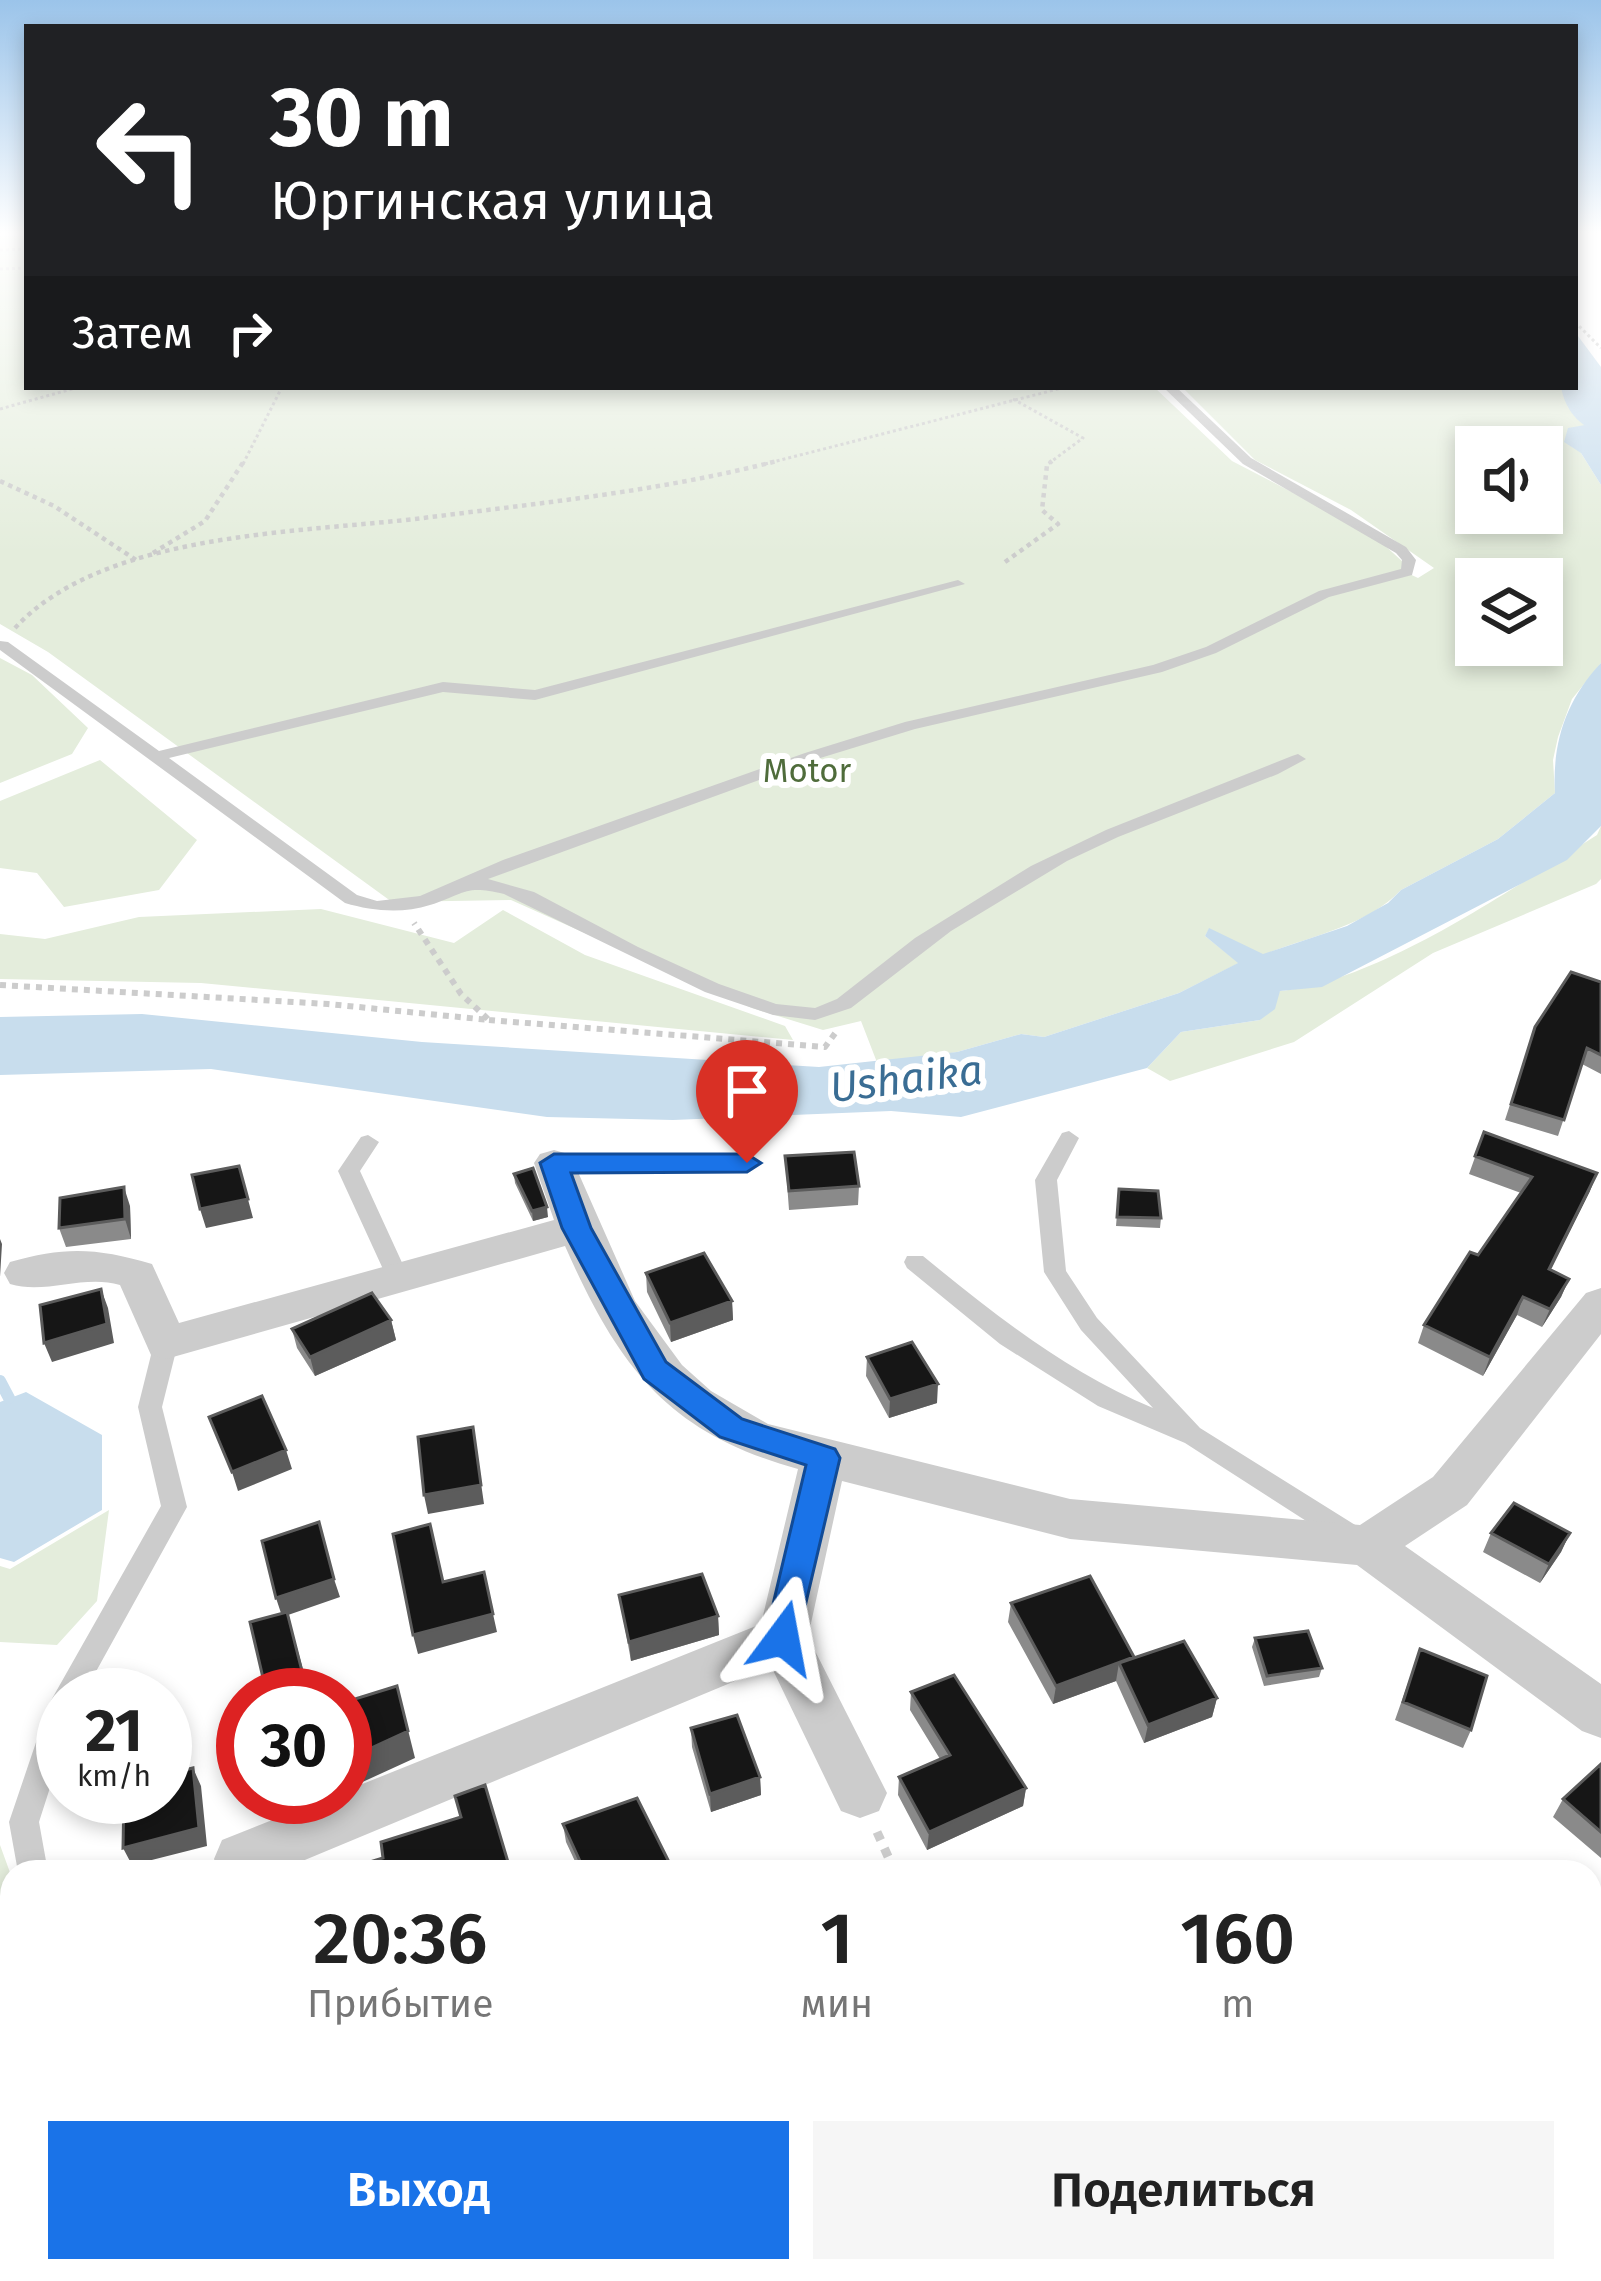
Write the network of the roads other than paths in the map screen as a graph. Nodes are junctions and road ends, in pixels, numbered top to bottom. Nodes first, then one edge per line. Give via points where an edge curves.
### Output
1 (1172, 390) edge
2 (958, 584) dead end
3 (3, 645) edge
4 (158, 756) junction
5 (1298, 759) dead end
6 (471, 883) junction
7 (1069, 1138) dead end
8 (368, 1142) dead end
9 (554, 1163) joint
10 (747, 1163) dead end
11 (576, 1228) junction
12 (915, 1262) dead end
13 (25, 1273) dead end
14 (399, 1280) junction
15 (1601, 1304) edge
16 (166, 1342) junction
17 (1194, 1436) junction
18 (824, 1458) junction
19 (1367, 1546) junction
20 (783, 1638) junction
21 (83, 1668) edge
22 (1601, 1714) edge
23 (36, 1786) edge
24 (860, 1793) dead end
25 (31, 1860) edge
26 (245, 1860) edge

1 - 6 lane via 1247,461 1401,550 1407,572 1324,594 1157,669 910,725 658,808
2 - 4 lane via 535,695 443,687
3 - 4 lane
4 - 6 lane via 351,899 401,904
5 - 6 lane via 1089,843 988,895 826,1013 750,1001 513,888
7 - 17 lane via 1046,1180 1055,1272 1089,1324
8 - 14 lane via 349,1171
9 - 10 lane
9 - 11 street
11 - 14 street
11 - 18 street via 655,1370 731,1428
12 - 17 lane via 1009,1338 1088,1387
13 - 16 street via 97,1262 137,1275
14 - 16 street
15 - 19 street via 1450,1491
16 - 21 lane via 150,1407 175,1507
17 - 19 lane
18 - 19 street via 1070,1519
18 - 20 street
19 - 22 street
20 - 24 street
20 - 26 street
23 - 25 lane via 24,1822

